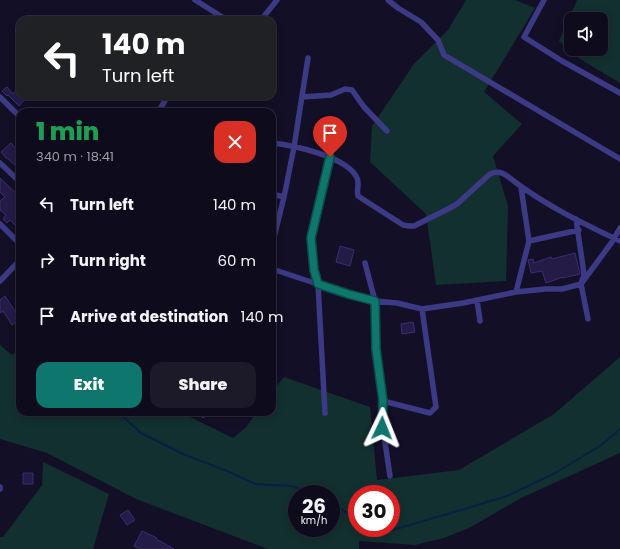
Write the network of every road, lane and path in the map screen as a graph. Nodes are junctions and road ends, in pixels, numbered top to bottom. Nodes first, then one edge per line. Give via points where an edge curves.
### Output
1 (194, 0) edge
2 (277, 0) edge
3 (388, 0) edge
4 (544, 0) edge
5 (220, 16) edge
6 (264, 16) edge
7 (308, 58) dead end
8 (620, 93) edge
9 (0, 97) edge
10 (302, 97) junction
11 (16, 113) edge
12 (387, 131) dead end
13 (276, 144) edge
14 (294, 146) junction
15 (330, 157) junction
16 (620, 159) edge
17 (0, 163) edge
18 (16, 178) edge
19 (521, 187) junction
20 (276, 195) edge
21 (284, 197) junction
22 (576, 219) junction
23 (0, 224) edge
24 (620, 228) edge
25 (276, 229) edge
26 (579, 230) junction
27 (16, 240) edge
28 (618, 240) edge
29 (529, 241) junction
30 (365, 262) dead end
31 (16, 264) edge
32 (276, 270) edge
33 (0, 281) edge
34 (318, 284) junction
35 (581, 284) junction
36 (516, 292) junction
37 (477, 300) junction
38 (375, 301) junction
39 (422, 309) junction
40 (588, 318) dead end
41 (480, 322) dead end
42 (383, 401) junction
43 (325, 412) dead end
44 (390, 476) dead end

1 - 5 street
2 - 6 street
3 - 16 street via 421,22 438,40 444,55
4 - 8 street via 524,37
7 - 10 street
9 - 11 street
10 - 12 street via 352,90
10 - 14 street
13 - 14 street
14 - 15 street
14 - 21 street
15 - 19 street via 353,172 358,182 358,196 408,226 414,226 457,204 495,172
15 - 34 street via 311,238
17 - 18 street
19 - 22 street
19 - 29 street
20 - 21 street
21 - 25 street
22 - 26 street
22 - 28 street
23 - 27 street
24 - 28 street
26 - 29 street
26 - 35 street via 584,276
28 - 35 street
29 - 36 street
30 - 38 street
31 - 33 street
32 - 34 street
34 - 38 street
34 - 43 street
35 - 36 street via 562,289
35 - 40 street
36 - 37 street
37 - 39 street
37 - 41 street
38 - 39 street
38 - 42 street via 376,349
39 - 42 street via 436,407 430,413
42 - 44 street via 382,428

